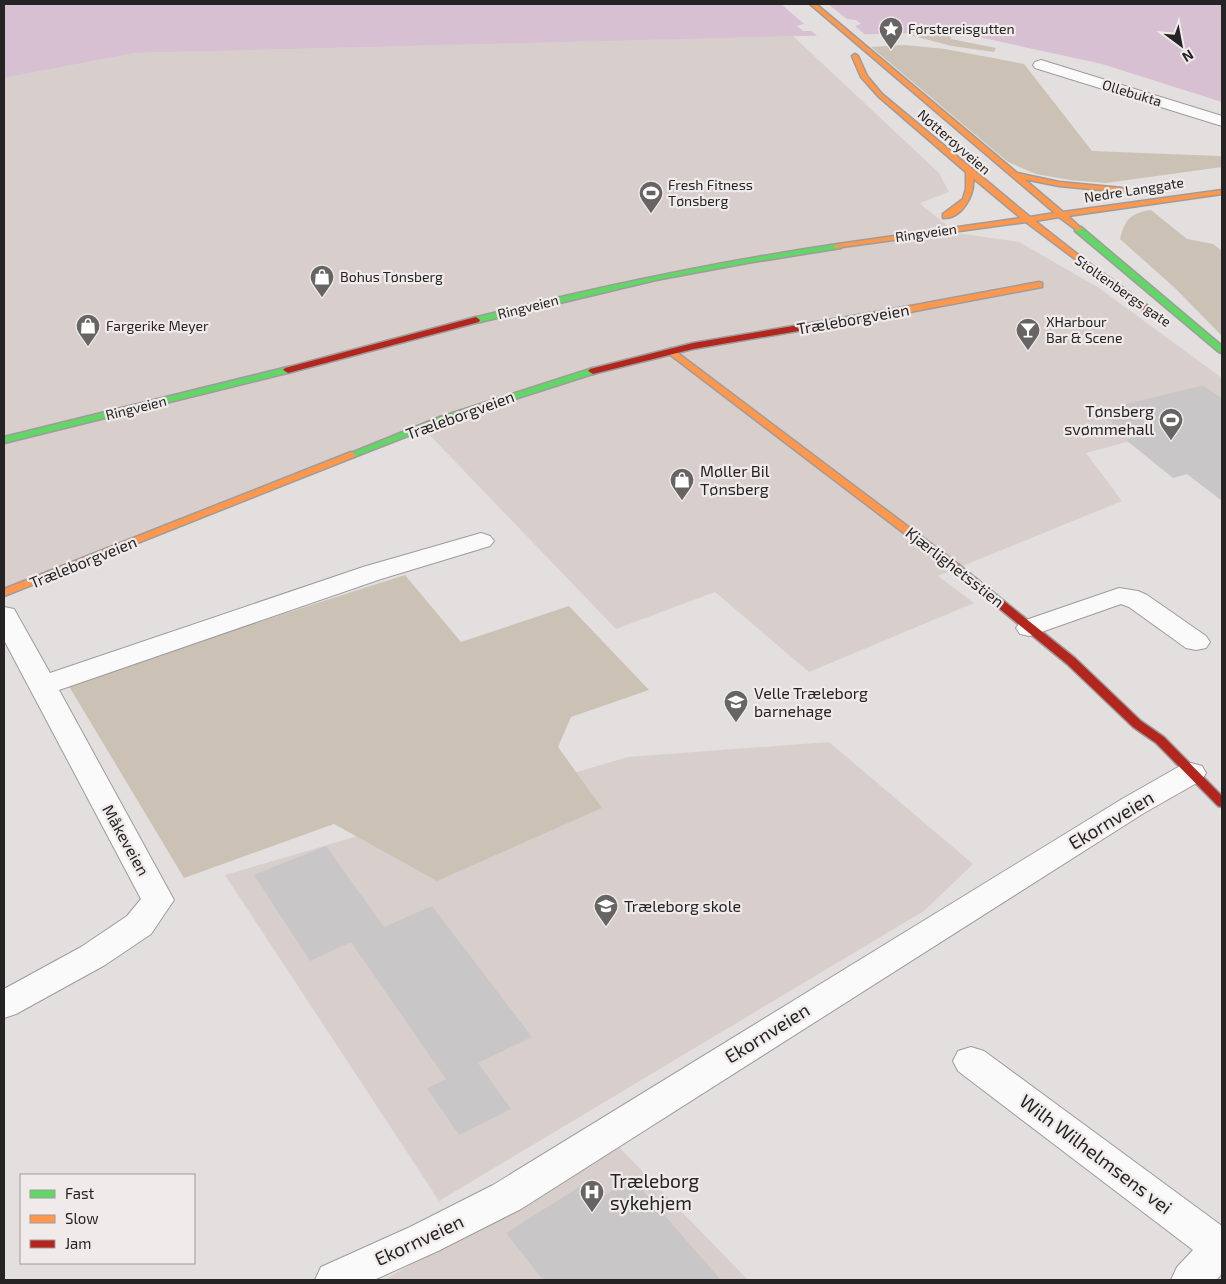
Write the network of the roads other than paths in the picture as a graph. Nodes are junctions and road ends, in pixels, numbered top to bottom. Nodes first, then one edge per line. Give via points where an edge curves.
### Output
1 (808, 7) edge
2 (855, 56) junction
3 (1041, 65) dead end
4 (876, 73) dead end
5 (1222, 121) edge
6 (954, 143) dead end
7 (1011, 173) junction
8 (969, 174) junction
9 (1222, 192) edge
10 (1084, 198) dead end
11 (1060, 201) dead end
12 (1046, 203) junction
13 (1029, 205) junction
14 (1123, 206) junction
15 (1012, 208) junction
16 (995, 210) dead end
17 (970, 213) dead end
18 (1061, 215) junction
19 (1112, 217) dead end
20 (1039, 218) junction
21 (1026, 220) junction
22 (1114, 261) junction
23 (1040, 285) dead end
24 (501, 302) dead end
25 (1160, 318) dead end
26 (1191, 339) dead end
27 (1222, 350) edge
28 (315, 351) dead end
29 (671, 351) junction
30 (1222, 359) edge
31 (4, 440) edge
32 (481, 541) dead end
33 (4, 593) edge
34 (4, 615) edge
35 (1030, 628) junction
36 (1196, 642) dead end
37 (41, 686) junction
38 (1191, 773) junction
39 (1222, 803) edge
40 (4, 1005) edge
41 (971, 1061) dead end
42 (1221, 1247) edge
43 (335, 1280) edge
44 (1191, 1280) edge

1 - 2 main road, Nøtterøyveien
1 - 7 main road, Nøtterøyveien via 861,44
2 - 4 main road, Nøtterøyveien
2 - 8 main road, Nøtterøyveien via 860,70 877,90
3 - 5 street, Ollebukta
6 - 13 main road, Nøtterøyveien
7 - 10 main road, Nedre Langgate via 1059,184 1127,190
7 - 12 main road, Nøtterøyveien
8 - 15 main road, Nøtterøyveien
8 - 17 main road, Ringveien via 970,195 941,217
9 - 14 main road, Nedre Langgate
11 - 12 main road
12 - 13 main road
12 - 18 main road, Stoltenbergs gate
13 - 15 main road
13 - 18 main road, Nøtterøyveien
14 - 18 main road, Nedre Langgate
14 - 19 main road
15 - 16 main road
15 - 20 main road, Stoltenbergs gate
15 - 21 main road, Nøtterøyveien
18 - 20 main road, Ringveien
18 - 22 main road, Stoltenbergs gate via 1098,238
20 - 21 main road, Ringveien
20 - 22 main road, Stoltenbergs gate
21 - 25 main road, Stoltenbergs gate
21 - 31 main road, Ringveien via 767,257 567,297
22 - 27 main road, Stoltenbergs gate
23 - 29 main road, Træleborgveien
24 - 28 main road, Ringveien
26 - 30 main road
29 - 33 main road, Træleborgveien via 582,374 443,419
29 - 35 main road, Kjærlighetsstien
32 - 37 street via 372,573
34 - 37 street, Måkeveien
35 - 36 street via 1109,598 1129,597
35 - 38 main road, Kjærlighetsstien via 1071,661 1137,724 1160,740
37 - 40 street, Måkeveien via 158,900 139,925 94,956
38 - 39 main road, Kjærlighetsstien
38 - 43 street, Ekornveien via 1116,816 507,1197 424,1240
41 - 42 street, Wilh Wilhelmsens vei
42 - 44 street, Wilh Wilhelmsens vei

